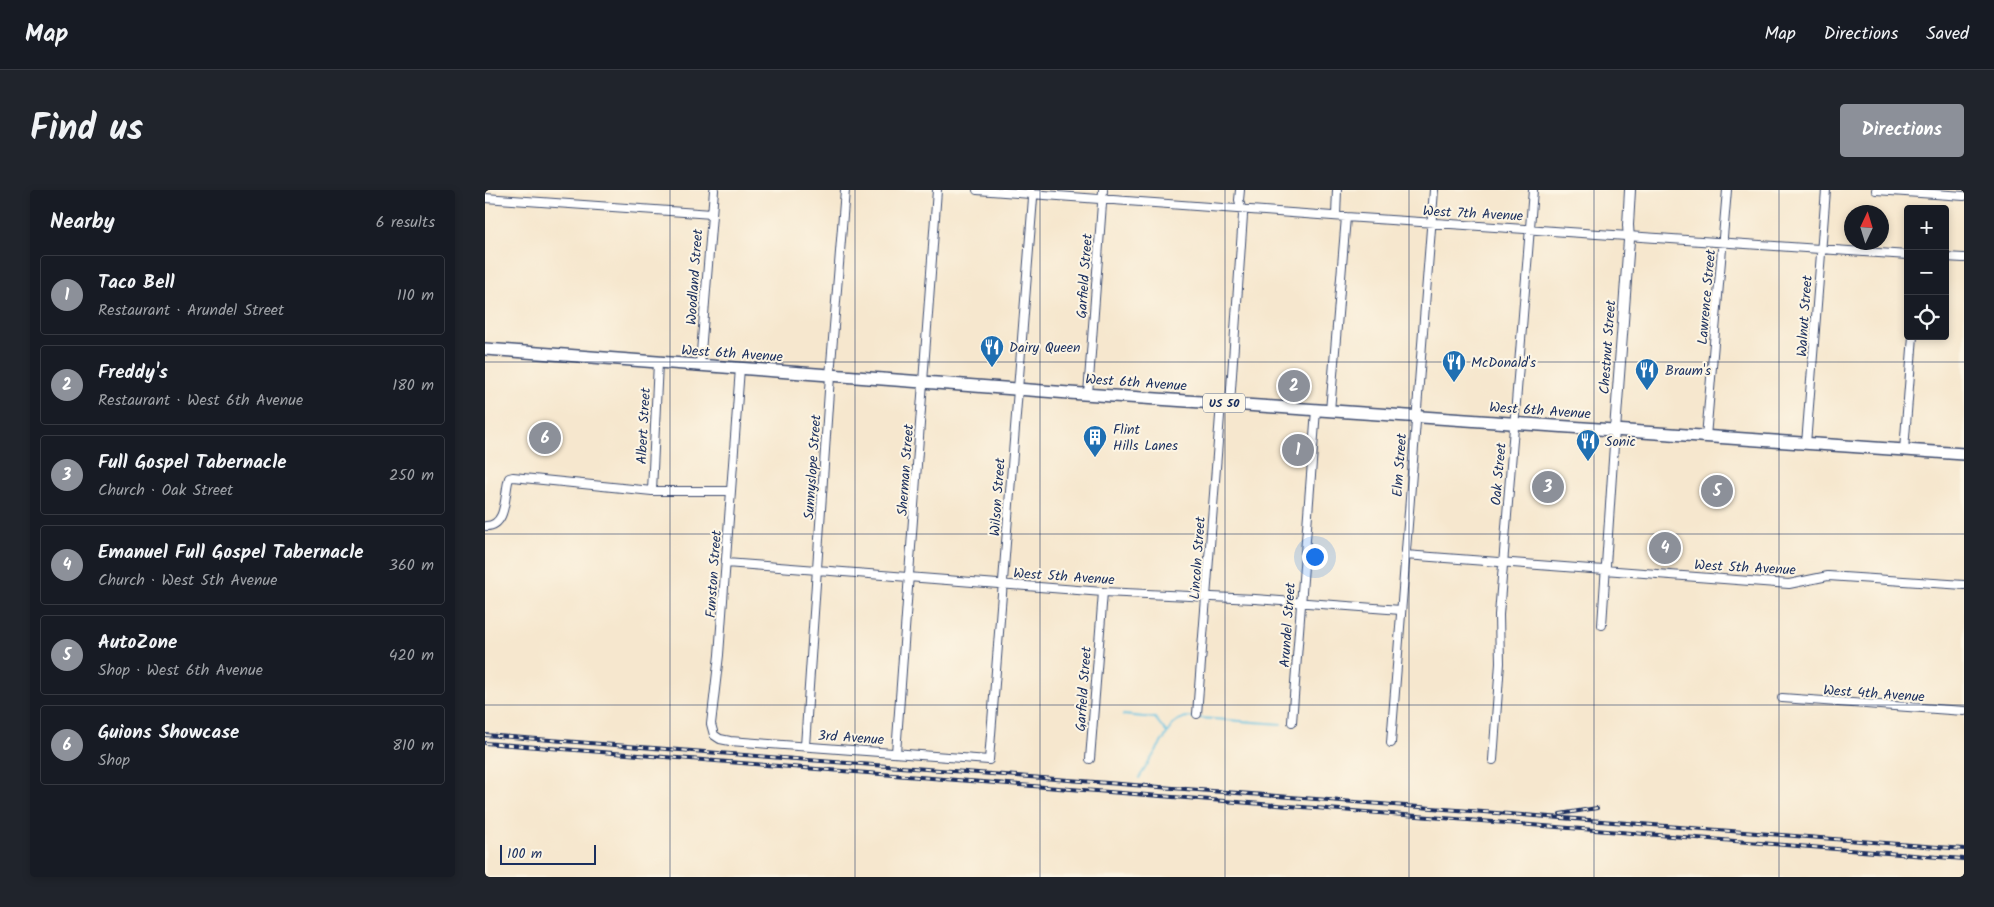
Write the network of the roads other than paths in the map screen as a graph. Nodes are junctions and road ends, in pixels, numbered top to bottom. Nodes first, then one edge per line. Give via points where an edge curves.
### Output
1 (714, 190) edge
2 (845, 190) edge
3 (937, 190) edge
4 (977, 190) edge
5 (1103, 190) edge
6 (1240, 190) edge
7 (1337, 190) edge
8 (1434, 190) edge
9 (1533, 190) edge
10 (1630, 190) edge
11 (1727, 190) edge
12 (1826, 190) edge
13 (1876, 190) edge
14 (1031, 192) edge
15 (1964, 196) edge
16 (485, 198) edge
17 (1103, 199) junction
18 (1242, 209) junction
19 (712, 214) junction
20 (1336, 216) junction
21 (1346, 217) junction
22 (1431, 223) junction
23 (1530, 228) junction
24 (1629, 236) junction
25 (1723, 242) junction
26 (1821, 248) junction
27 (1904, 255) edge
28 (1949, 257) edge
29 (1964, 258) edge
30 (1913, 340) edge
31 (485, 349) edge
32 (658, 362) junction
33 (700, 365) junction
34 (740, 368) junction
35 (830, 376) junction
36 (923, 382) junction
37 (1018, 389) junction
38 (1088, 394) junction
39 (1225, 403) junction
40 (1316, 410) junction
41 (1330, 410) junction
42 (1415, 416) junction
43 (1515, 423) junction
44 (1615, 430) junction
45 (1706, 437) junction
46 (1807, 444) junction
47 (1904, 450) junction
48 (1964, 454) edge
49 (652, 491) junction
50 (731, 491) junction
51 (486, 526) dead end
52 (1405, 555) junction
53 (1503, 562) junction
54 (726, 563) junction
55 (1606, 569) junction
56 (817, 570) junction
57 (909, 577) junction
58 (1003, 584) junction
59 (1964, 585) edge
60 (1103, 592) junction
61 (1207, 597) junction
62 (1301, 603) junction
63 (1401, 610) junction
64 (1603, 625) dead end
65 (1782, 698) dead end
66 (1964, 711) edge
67 (1197, 714) dead end
68 (1292, 722) dead end
69 (1391, 742) dead end
70 (757, 743) joint
71 (805, 746) junction
72 (896, 753) junction
73 (942, 756) joint
74 (1090, 759) dead end
75 (1493, 760) dead end

1 - 19 street, Woodland Street
2 - 35 street, Sunnyslope Street
3 - 36 street, Sherman Street
4 - 14 street, West 7th Avenue
5 - 17 street, Garfield Street
6 - 18 street, Lincoln Street
7 - 20 street
8 - 22 street, Elm Street
9 - 23 street, Oak Street
10 - 24 street, Chestnut Street
11 - 25 street, Lawrence Street
12 - 26 street, Walnut Street
13 - 15 street
14 - 17 street, West 7th Avenue
14 - 37 street, Wilson Street
16 - 19 street
17 - 18 street, West 7th Avenue
17 - 38 street, Garfield Street
18 - 20 street, West 7th Avenue
18 - 39 street, Lincoln Street
19 - 33 street, Woodland Street
20 - 21 street, West 7th Avenue
21 - 22 street, West 7th Avenue
21 - 41 street
22 - 23 street, West 7th Avenue
22 - 42 street, Elm Street
23 - 24 street, West 7th Avenue
23 - 43 street, Oak Street
24 - 25 street, West 7th Avenue
24 - 44 street, Chestnut Street
25 - 26 street, West 7th Avenue
25 - 45 street, Lawrence Street
26 - 27 street, West 7th Avenue
26 - 46 street, Walnut Street
28 - 29 street
30 - 47 street
31 - 32 main road, West 6th Avenue / US 50
32 - 33 main road, West 6th Avenue / US 50
32 - 49 street, Albert Street
33 - 34 main road, West 6th Avenue / US 50
34 - 35 main road, West 6th Avenue / US 50
34 - 50 street, Funston Street
35 - 36 main road, West 6th Avenue / US 50
35 - 56 street, Sunnyslope Street
36 - 37 main road, West 6th Avenue / US 50
36 - 57 street, Sherman Street
37 - 38 main road, West 6th Avenue / US 50
37 - 58 street, Wilson Street
38 - 39 main road, West 6th Avenue / US 50
39 - 40 main road, West 6th Avenue / US 50
39 - 61 street, Lincoln Street
40 - 41 main road, West 6th Avenue / US 50
40 - 62 street, Arundel Street
41 - 42 main road, West 6th Avenue / US 50
42 - 43 main road, West 6th Avenue / US 50
42 - 52 street, Elm Street
43 - 44 main road, West 6th Avenue / US 50
43 - 53 street, Oak Street
44 - 45 main road, West 6th Avenue / US 50
44 - 55 street, Chestnut Street
45 - 46 main road, West 6th Avenue / US 50
46 - 47 main road, West 6th Avenue / US 50
47 - 48 main road, West 6th Avenue / US 50
49 - 50 street
49 - 51 street via 509,478 501,517 496,523
50 - 54 street, Funston Street
52 - 53 street, West 5th Avenue
52 - 63 street, Elm Street
53 - 55 street, West 5th Avenue
53 - 75 street, Oak Street
54 - 56 street, West 5th Avenue
54 - 70 street, Funston Street via 712,731 720,739
55 - 59 street, West 5th Avenue via 1789,584 1828,576
55 - 64 street, Chestnut Street
56 - 57 street, West 5th Avenue
56 - 71 street, Sunnyslope Street
57 - 58 street, West 5th Avenue
57 - 72 street, Sherman Street
58 - 60 street, West 5th Avenue
58 - 73 street, Wilson Street via 989,760
60 - 61 street, West 5th Avenue
60 - 74 street, Garfield Street
61 - 62 street, West 5th Avenue
61 - 67 street, Lincoln Street
62 - 63 street, West 5th Avenue
62 - 68 street, Arundel Street
63 - 69 street, Elm Street
65 - 66 street, West 4th Avenue
70 - 71 street, 3rd Avenue
71 - 72 street, 3rd Avenue
72 - 73 street, 3rd Avenue

